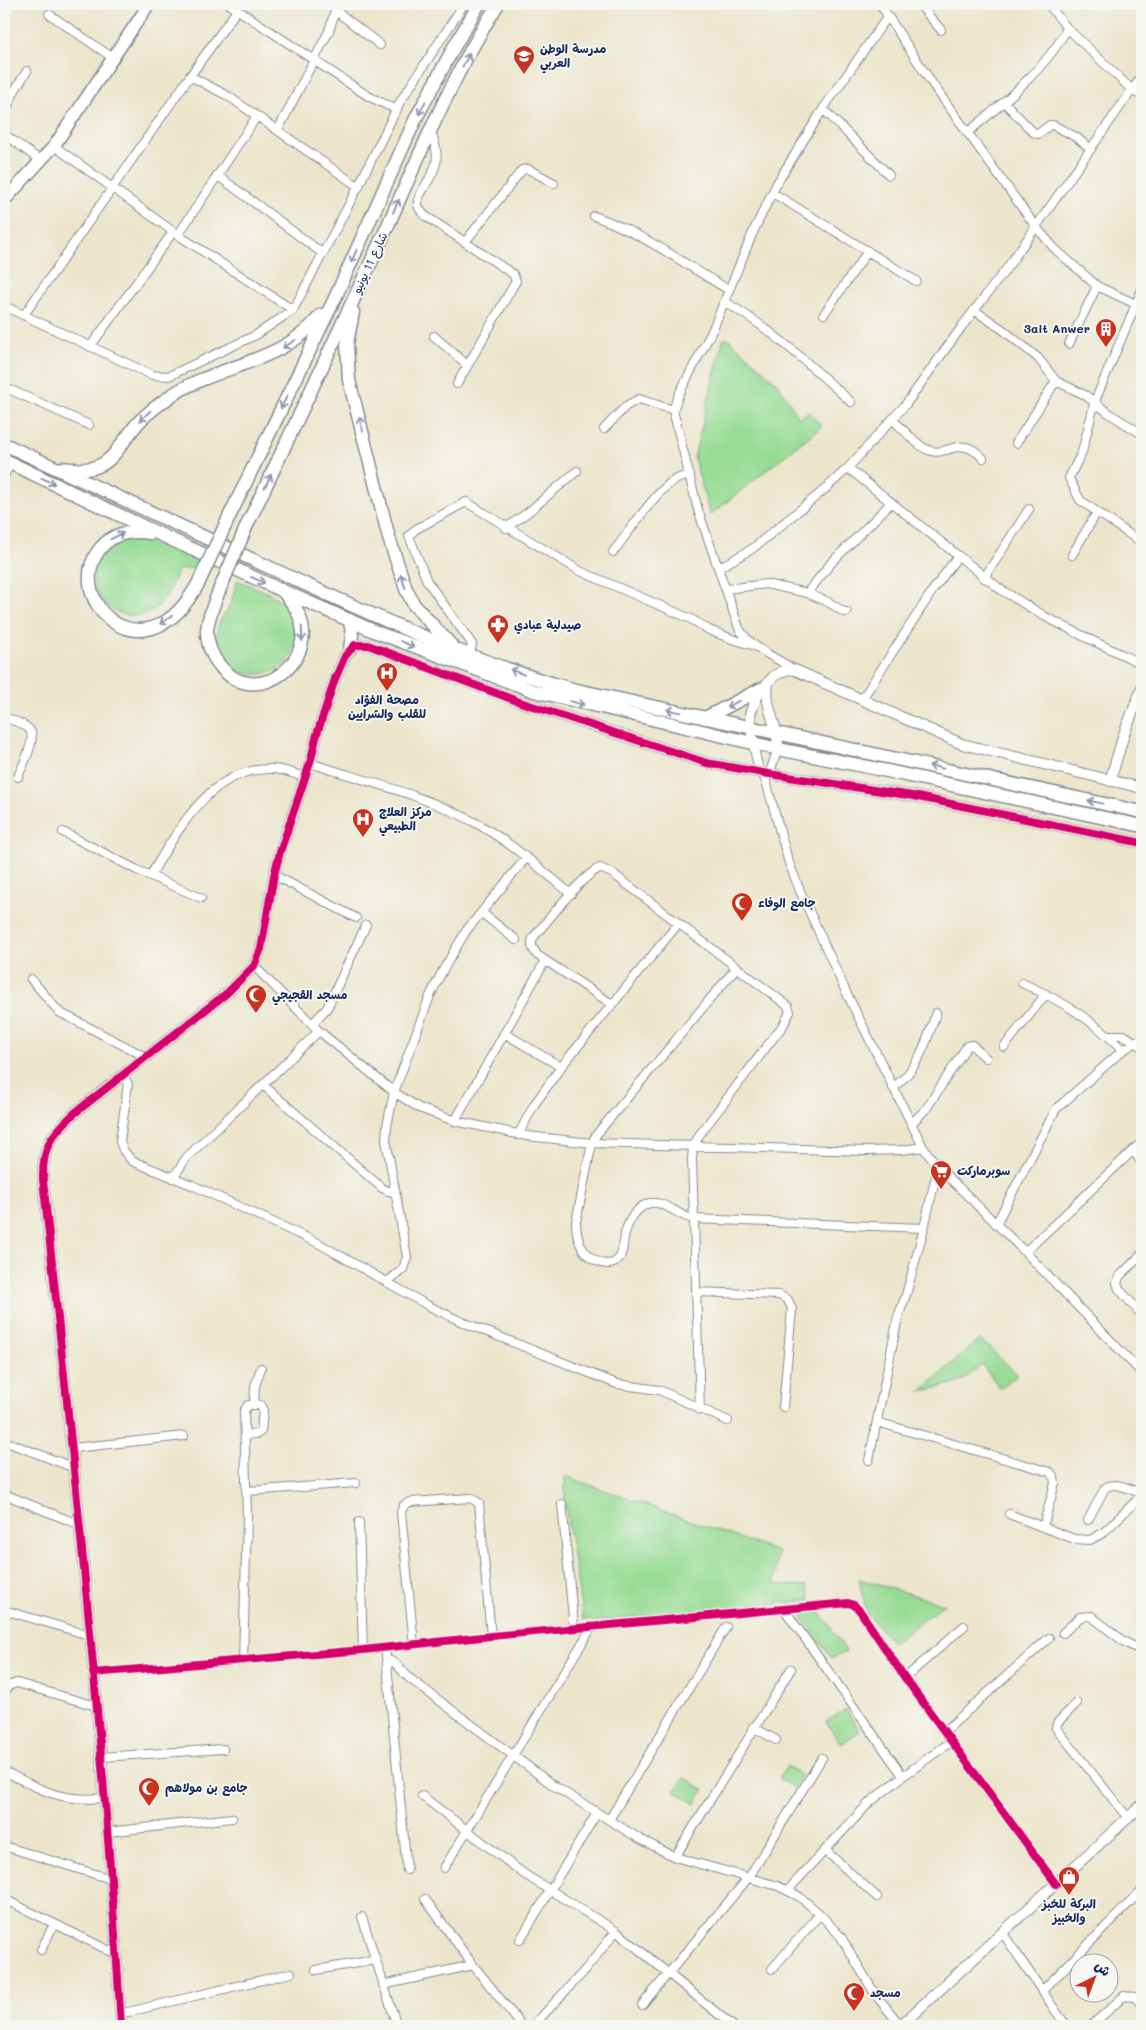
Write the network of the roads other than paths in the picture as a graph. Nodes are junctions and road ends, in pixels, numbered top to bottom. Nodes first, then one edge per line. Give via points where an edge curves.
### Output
1 (149, 4) edge
2 (229, 4) edge
3 (464, 4) edge
4 (479, 4) edge
5 (498, 4) edge
6 (880, 4) edge
7 (919, 4) edge
8 (1048, 4) edge
9 (336, 7) edge
10 (237, 10) junction
11 (49, 14) dead end
12 (888, 16) junction
13 (1067, 28) junction
14 (941, 30) dead end
15 (380, 46) dead end
16 (113, 58) junction
17 (313, 60) junction
18 (27, 71) dead end
19 (190, 76) junction
20 (1142, 76) edge
21 (1132, 90) junction
22 (1142, 96) edge
23 (1004, 102) junction
24 (823, 109) junction
25 (397, 110) junction
26 (4, 114) edge
27 (257, 116) junction
28 (278, 130) junction
29 (431, 131) junction
30 (967, 133) junction
31 (4, 134) edge
32 (54, 146) junction
33 (1090, 149) junction
34 (41, 161) junction
35 (217, 175) junction
36 (888, 175) dead end
37 (23, 181) junction
38 (554, 183) dead end
39 (359, 186) junction
40 (111, 188) junction
41 (772, 193) junction
42 (4, 194) edge
43 (4, 201) edge
44 (594, 216) dead end
45 (1036, 227) junction
46 (175, 233) junction
47 (464, 242) junction
48 (868, 251) junction
49 (322, 253) junction
50 (345, 276) junction
51 (916, 280) dead end
52 (1097, 286) junction
53 (359, 288) junction
54 (729, 290) junction
55 (1142, 290) edge
56 (335, 298) junction
57 (725, 302) junction
58 (1140, 305) edge
59 (4, 306) edge
60 (293, 310) junction
61 (974, 310) junction
62 (824, 314) dead end
63 (24, 315) junction
64 (434, 336) dead end
65 (1069, 344) dead end
66 (90, 347) junction
67 (467, 365) junction
68 (1056, 381) junction
69 (457, 384) dead end
70 (4, 387) edge
71 (1095, 401) junction
72 (851, 402) dead end
73 (673, 410) junction
74 (892, 419) junction
75 (89, 425) dead end
76 (604, 429) dead end
77 (1142, 434) edge
78 (1016, 443) dead end
79 (4, 444) edge
80 (983, 458) dead end
81 (7, 461) edge
82 (50, 466) junction
83 (848, 468) junction
84 (577, 471) dead end
85 (690, 475) junction
86 (4, 476) edge
87 (890, 504) junction
88 (1029, 509) dead end
89 (1097, 512) junction
90 (506, 528) junction
91 (157, 533) junction
92 (1142, 543) edge
93 (614, 552) dead end
94 (1072, 555) dead end
95 (958, 556) junction
96 (720, 567) junction
97 (984, 578) junction
98 (726, 589) junction
99 (283, 591) junction
100 (808, 593) junction
101 (847, 612) dead end
102 (350, 620) junction
103 (756, 646) junction
104 (453, 647) junction
105 (350, 649) junction
106 (470, 654) junction
107 (1142, 664) edge
108 (795, 670) junction
109 (764, 687) junction
110 (1142, 688) edge
111 (862, 699) junction
112 (4, 717) edge
113 (705, 718) junction
114 (751, 727) junction
115 (777, 732) junction
116 (753, 744) junction
117 (778, 749) junction
118 (310, 763) junction
119 (766, 776) junction
120 (18, 777) dead end
121 (305, 777) junction
122 (1110, 781) junction
123 (1142, 788) edge
124 (1142, 812) edge
125 (1142, 826) edge
126 (63, 832) dead end
127 (1142, 843) edge
128 (526, 858) junction
129 (274, 875) junction
130 (150, 876) junction
131 (571, 894) junction
132 (201, 898) dead end
133 (482, 913) junction
134 (356, 918) dead end
135 (678, 924) junction
136 (366, 925) dead end
137 (516, 940) dead end
138 (545, 961) junction
139 (254, 966) junction
140 (737, 967) junction
141 (31, 979) dead end
142 (1022, 983) dead end
143 (1046, 994) junction
144 (612, 1004) junction
145 (936, 1013) dead end
146 (312, 1024) junction
147 (319, 1031) junction
148 (504, 1033) junction
149 (1108, 1035) junction
150 (1139, 1040) edge
151 (1142, 1047) edge
152 (1004, 1048) dead end
153 (1123, 1050) junction
154 (144, 1056) junction
155 (986, 1058) dead end
156 (561, 1067) junction
157 (122, 1075) junction
158 (263, 1085) junction
159 (893, 1088) junction
160 (394, 1092) junction
161 (455, 1121) junction
162 (911, 1124) junction
163 (518, 1135) junction
164 (1142, 1142) edge
165 (592, 1143) junction
166 (693, 1147) junction
167 (923, 1147) junction
168 (1134, 1150) junction
169 (1142, 1163) edge
170 (938, 1167) junction
171 (173, 1178) junction
172 (395, 1192) junction
173 (693, 1219) junction
174 (996, 1224) junction
175 (924, 1228) junction
176 (1024, 1252) junction
177 (1142, 1254) edge
178 (387, 1282) junction
179 (696, 1292) junction
180 (1142, 1314) edge
181 (1139, 1364) edge
182 (261, 1368) dead end
183 (1142, 1374) edge
184 (254, 1404) junction
185 (783, 1407) dead end
186 (700, 1410) junction
187 (728, 1421) dead end
188 (877, 1422) junction
189 (245, 1435) junction
190 (184, 1436) dead end
191 (4, 1441) edge
192 (73, 1448) junction
193 (869, 1460) dead end
194 (75, 1468) junction
195 (356, 1483) dead end
196 (247, 1491) junction
197 (4, 1494) edge
198 (1142, 1494) edge
199 (562, 1504) dead end
200 (1009, 1514) dead end
201 (1088, 1520) dead end
202 (359, 1522) dead end
203 (80, 1525) junction
204 (1043, 1527) junction
205 (784, 1609) junction
206 (4, 1610) edge
207 (964, 1626) dead end
208 (592, 1627) junction
209 (726, 1627) dead end
210 (574, 1628) junction
211 (1063, 1633) dead end
212 (89, 1635) junction
213 (491, 1636) junction
214 (1049, 1638) dead end
215 (414, 1645) junction
216 (385, 1648) junction
217 (363, 1650) junction
218 (1142, 1651) edge
219 (387, 1660) junction
220 (243, 1661) junction
221 (791, 1668) dead end
222 (93, 1673) junction
223 (905, 1678) junction
224 (4, 1694) edge
225 (1077, 1703) dead end
226 (96, 1706) junction
227 (753, 1727) junction
228 (945, 1731) junction
229 (776, 1740) dead end
230 (952, 1741) junction
231 (223, 1749) dead end
232 (513, 1756) junction
233 (101, 1757) junction
234 (822, 1758) dead end
235 (4, 1771) edge
236 (903, 1776) junction
237 (422, 1796) dead end
238 (105, 1798) junction
239 (1142, 1805) edge
240 (597, 1813) junction
241 (232, 1818) dead end
242 (1128, 1818) junction
243 (609, 1820) junction
244 (108, 1832) junction
245 (467, 1832) junction
246 (4, 1846) edge
247 (826, 1850) junction
248 (675, 1857) junction
249 (444, 1868) dead end
250 (407, 1870) dead end
251 (749, 1877) junction
252 (111, 1879) junction
253 (1056, 1884) junction
254 (788, 1890) junction
255 (1142, 1890) edge
256 (550, 1891) junction
257 (877, 1897) dead end
258 (4, 1899) edge
259 (424, 1899) dead end
260 (820, 1914) junction
261 (362, 1917) dead end
262 (54, 1924) junction
263 (616, 1931) junction
264 (1002, 1932) junction
265 (520, 1940) dead end
266 (42, 1950) dead end
267 (116, 1954) junction
268 (375, 1960) junction
269 (473, 1966) junction
270 (772, 1969) dead end
271 (316, 1970) dead end
272 (291, 1973) dead end
273 (669, 1973) junction
274 (383, 1985) junction
275 (1042, 1991) junction
276 (642, 2004) dead end
277 (1142, 2005) edge
278 (120, 2014) junction
279 (120, 2026) edge
280 (397, 2026) edge
281 (522, 2026) edge
282 (533, 2026) edge
283 (733, 2026) edge
284 (900, 2026) edge
285 (1066, 2026) edge
286 (1091, 2026) edge

1 - 16 main road
2 - 10 street
3 - 25 street
4 -> 50 highway, شارع 11 يونيو via 416,118
29 -> 5 highway, شارع 11 يونيو via 459,72
6 - 12 street
7 - 14 street
8 - 13 street
9 - 15 street
9 - 17 street via 329,31
10 - 17 street
10 - 19 street
11 - 16 street
12 - 24 street
12 - 30 street
13 - 21 street
13 - 23 street via 1039,66
16 - 32 main road
17 - 25 street via 368,96
17 - 28 street
18 - 26 street
19 - 27 street
19 - 40 street
20 - 21 street
21 - 22 street
21 - 33 street
23 - 30 street
23 - 33 street via 1033,132 1038,134 1053,125
24 - 36 street
24 - 41 street
25 - 39 street
27 - 28 street
27 - 35 street
28 - 39 street
29 - 47 street via 438,162 417,203 424,215
53 -> 29 highway, شارع 11 يونيو
30 - 45 street
31 - 34 street
32 - 34 main road
32 - 40 street
33 - 45 street
34 - 37 main road
35 - 46 street
35 - 49 street
37 - 42 main road
37 - 43 main road
38 - 47 street via 528,169 522,170
39 - 49 street
40 - 46 street
40 - 63 street
41 - 48 street
41 - 54 street
44 - 54 street via 643,237
45 - 52 street via 1055,249
45 - 61 street
46 - 60 street
46 - 66 street
47 - 67 street via 513,274 516,280
48 - 51 street
48 - 62 street
49 - 60 street
50 - 53 highway
50 - 56 highway, شارع 11 يونيو
52 - 58 street
52 - 65 street
99 -> 53 highway, شارع 11 يونيو, bridge via 299,613 303,639 301,648 290,666 265,683 250,684 238,680 224,671 213,657 207,631 210,616 247,525
104 -> 53 highway via 414,605 389,538 349,380 348,344
54 - 57 street
55 - 58 street
56 -> 82 highway via 314,325 294,342 263,358 200,381 154,408 104,465 90,470
56 -> 91 highway, شارع 11 يونيو, bridge via 198,584 184,606 168,620 140,630 116,622 101,612 89,589 89,572 95,555 109,540 124,532
57 - 72 street via 787,345
57 - 73 street
58 - 71 street
59 - 63 street
60 - 66 street via 256,335 169,376 152,375
61 - 68 street via 1038,358
61 - 74 street
63 - 66 street
64 - 67 street
67 - 69 street
68 - 71 street
68 - 78 street
70 - 75 street
71 - 77 street
71 - 89 street via 1082,452 1069,478 1077,497
73 - 76 street via 639,399 626,406
73 - 85 street
74 - 80 street via 926,450 940,451 960,446
74 - 83 street
79 - 82 highway
81 - 86 street
81 -> 91 highway
82 - 104 highway via 378,617
83 - 87 street
83 - 96 street via 757,544
84 - 90 street
85 - 93 street via 669,484
85 - 96 street via 698,510
87 - 95 street
87 - 100 street via 832,562
88 - 97 street
89 - 92 street
89 - 94 street
90 - 103 street via 580,570 732,640
90 - 106 street via 466,502 410,536 427,581 472,644
91 -> 99 highway
95 - 97 street
95 - 111 street
96 - 98 street
97 - 107 street via 1044,616
98 - 100 street via 766,584
98 - 103 street via 739,628
99 - 102 highway
100 - 101 street
102 - 105 highway
102 -> 116 highway via 457,664 534,691
103 - 108 street
104 - 106 highway
105 - 118 street via 335,679
105 - 119 street via 355,645 368,645 580,722 707,762
113 -> 106 highway via 563,686
108 - 109 street via 780,672
108 - 111 street
109 -> 113 highway
109 - 114 street via 750,714
109 - 115 street
110 - 122 street
111 - 122 street via 962,744
112 - 120 street via 26,726 32,733
113 - 114 highway
114 - 115 highway
114 - 116 street
115 - 117 street
124 -> 115 highway
116 - 117 highway
116 - 119 street
117 - 119 street
117 - 125 highway
118 - 121 street
118 - 128 street via 440,807 476,823
119 - 127 street via 913,796
119 - 159 street via 788,860 800,891
121 - 129 street
121 - 130 street via 272,769 241,775 222,784 194,809
122 - 123 street
126 - 130 street
128 - 131 street
128 - 133 street
129 - 134 street
129 - 139 street via 261,949
130 - 132 street
131 - 135 street via 588,875 600,868 612,873
131 - 138 street via 531,942 532,949
133 - 137 street
133 - 160 street via 457,944 430,996
135 - 140 street
135 - 144 street
136 - 146 street via 327,1008
138 - 144 street
138 - 148 street
139 - 146 street
139 - 154 street via 227,993
140 - 165 street
140 - 166 street via 783,1001 790,1012
141 - 154 street via 59,1012
142 - 143 street
143 - 149 street via 1084,1016
143 - 152 street
144 - 156 street
145 - 159 street via 917,1063
146 - 147 street
147 - 158 street
147 - 160 street
148 - 156 street
148 - 161 street
149 - 150 street via 1124,1035
149 - 153 street
150 - 151 street
150 - 153 street
153 - 174 street via 1052,1114
154 - 157 street
155 - 162 street via 972,1045 967,1046 940,1091
156 - 163 street via 534,1105
157 - 171 street via 128,1084 120,1141 123,1150 132,1161
157 - 192 street via 54,1133 44,1156 43,1180
158 - 171 street via 187,1157
158 - 172 street via 382,1188
159 - 162 street
160 - 161 street via 419,1108
160 - 172 street via 386,1140
161 - 163 street
162 - 167 street
163 - 165 street
164 - 168 street
165 - 166 street
165 - 173 street via 576,1222 578,1240 588,1255 606,1264 616,1261 630,1221 648,1203 659,1203
166 - 167 street via 875,1151
166 - 173 street
167 - 170 street
168 - 169 street
168 - 176 street
170 - 174 street
170 - 175 street
171 - 178 street via 318,1244
172 - 178 street via 407,1261 403,1269
173 - 175 street
173 - 179 street
174 - 176 street
175 - 188 street via 898,1317
176 - 181 street
177 - 180 street via 1117,1283
178 - 186 street via 460,1321 618,1384 659,1390
179 - 185 street via 780,1295 788,1300 792,1309
179 - 186 street
181 - 183 street
182 - 184 street
184 - 189 street via 245,1409
184 - 189 street via 263,1410 262,1428 257,1434
186 - 187 street
188 - 193 street
188 - 204 street via 1050,1472 1055,1483
189 - 196 street
190 - 192 street
191 - 194 street
192 - 194 street
194 - 203 street
195 - 196 street
196 - 220 street
197 - 203 street
198 - 201 street via 1117,1485 1108,1486
198 - 204 street via 1103,1532 1090,1540 1074,1539
199 - 210 street
200 - 204 street
202 - 217 street
203 - 212 street
205 - 208 street
205 - 223 street via 854,1605
205 - 236 street
206 - 212 street
207 - 223 street
208 - 210 street
208 - 232 street
209 - 243 street
210 - 213 street
211 - 218 street via 1080,1617 1091,1616 1123,1641
212 - 222 street
213 - 215 street
213 - 215 street via 479,1503 471,1498 410,1502 401,1512
214 - 228 street
215 - 216 street
216 - 217 street
216 - 219 street
217 - 220 street
219 - 232 street
219 - 250 street
220 - 222 street
221 - 227 street
222 - 226 street
223 - 228 street
224 - 226 street via 8,1686 17,1683
225 - 242 street via 1056,1728
226 - 233 street
227 - 229 street
227 - 248 street
228 - 230 street
230 - 236 street
230 - 253 street
231 - 233 street
232 - 240 street
232 - 245 street
233 - 238 street
234 - 251 street
235 - 238 street via 60,1797
236 - 247 street via 869,1803
237 - 245 street
238 - 244 street
239 - 242 street
240 - 243 street
240 - 256 street
241 - 244 street
242 - 253 street
243 - 248 street
244 - 252 street
245 - 249 street
245 - 256 street
246 - 252 street
247 - 254 street
247 - 257 street
248 - 251 street
251 - 254 street
251 - 273 street
252 - 267 street
253 - 264 street
254 - 260 street
255 - 275 street
256 - 263 street
256 - 265 street
258 - 262 street
259 - 269 street
260 - 270 street
260 - 284 street via 841,1937 875,1994
261 - 268 street
262 - 266 street
262 - 267 street
263 - 273 street
263 - 282 street via 586,1970
264 - 275 street
264 - 284 street
267 - 278 street
268 - 271 street
268 - 274 street
269 - 274 street
269 - 281 street
272 - 278 street
273 - 276 street
273 - 283 street
274 - 280 street
275 - 285 street
277 - 286 street via 1135,1997 1124,1996
278 - 279 street

